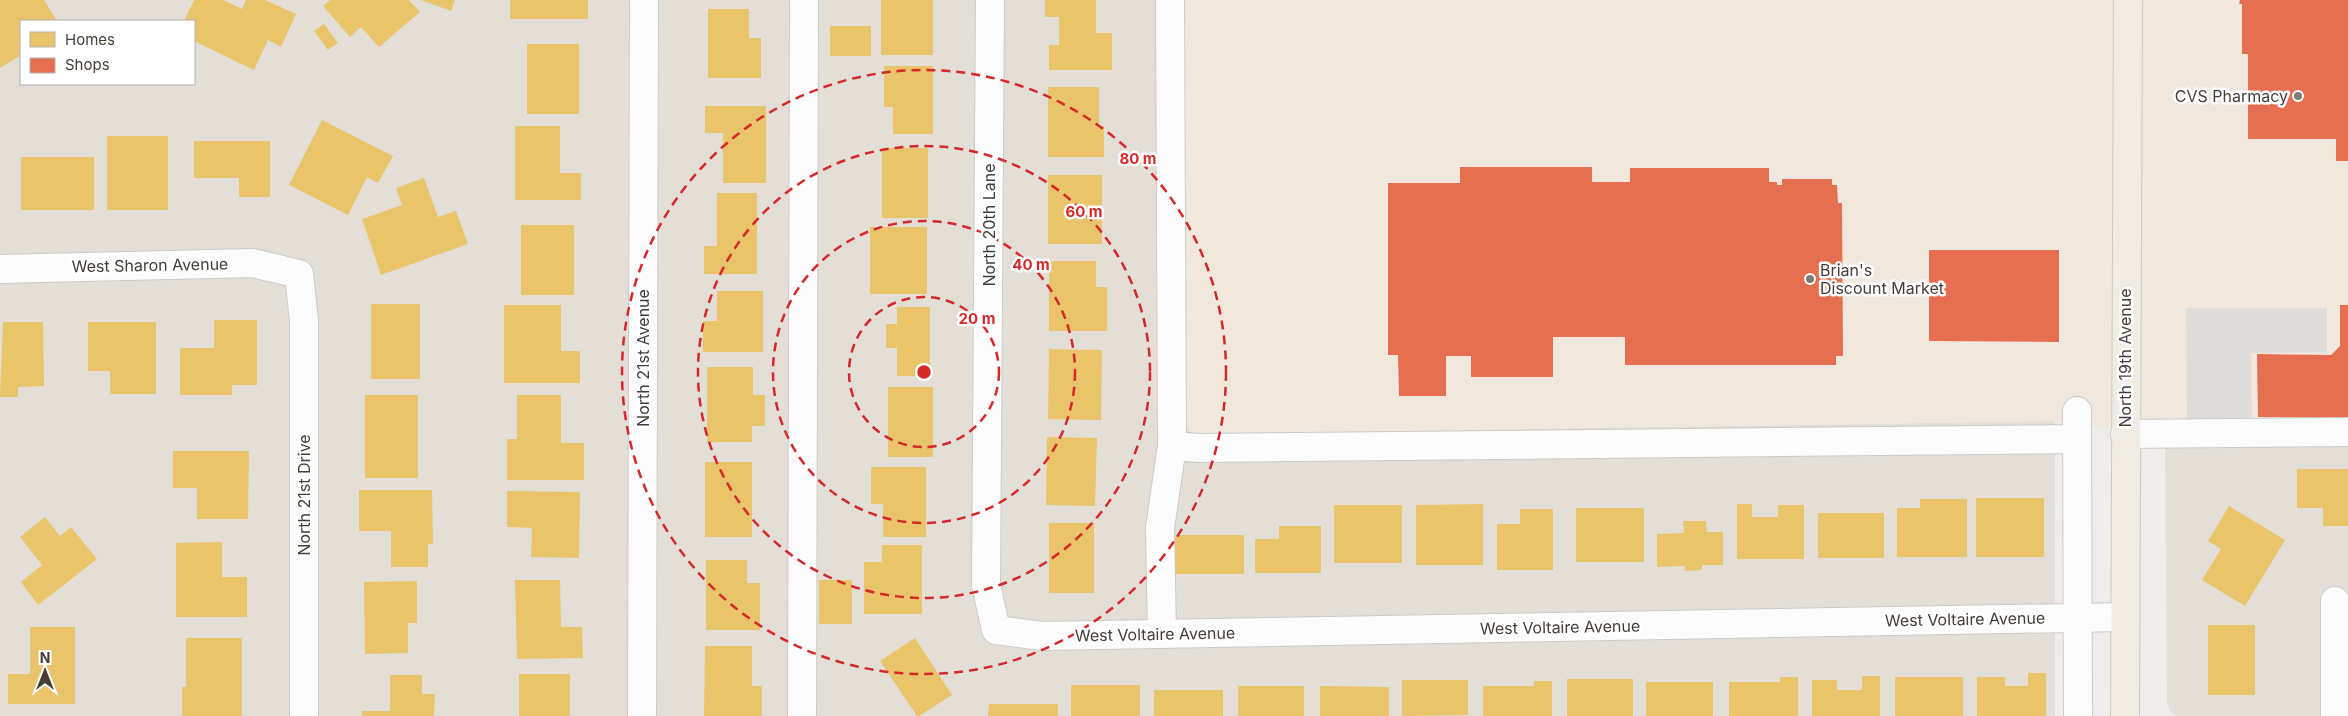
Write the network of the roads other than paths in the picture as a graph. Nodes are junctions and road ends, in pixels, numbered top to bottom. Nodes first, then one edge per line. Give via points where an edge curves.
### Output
1 (644, 0) edge
2 (804, 0) edge
3 (990, 0) edge
4 (1170, 0) edge
5 (2128, 0) edge
6 (0, 269) edge
7 (299, 274) joint
8 (2077, 411) dead end
9 (2348, 432) edge
10 (2125, 434) junction
11 (2077, 439) junction
12 (1172, 446) junction
13 (2335, 601) dead end
14 (2079, 617) junction
15 (2125, 617) junction
16 (996, 630) joint
17 (1162, 634) junction
18 (304, 716) edge
19 (642, 716) edge
20 (802, 716) edge
21 (2078, 716) edge
22 (2125, 716) edge
23 (2335, 716) edge

1 - 19 street, North 21st Avenue
2 - 20 street
3 - 16 street, North 20th Lane via 986,585
4 - 12 street
5 - 10 main road, North 19th Avenue
6 - 7 street, West Sharon Avenue via 253,263
7 - 18 street, North 21st Drive via 304,322
8 - 11 street
9 - 10 street
10 - 15 main road, North 19th Avenue
11 - 12 street
11 - 14 street
12 - 17 street via 1160,528
13 - 23 street
14 - 15 street, West Voltaire Avenue
14 - 17 street, West Voltaire Avenue
14 - 21 street
15 - 22 main road, North 19th Avenue
16 - 17 street, West Voltaire Avenue via 1042,636

